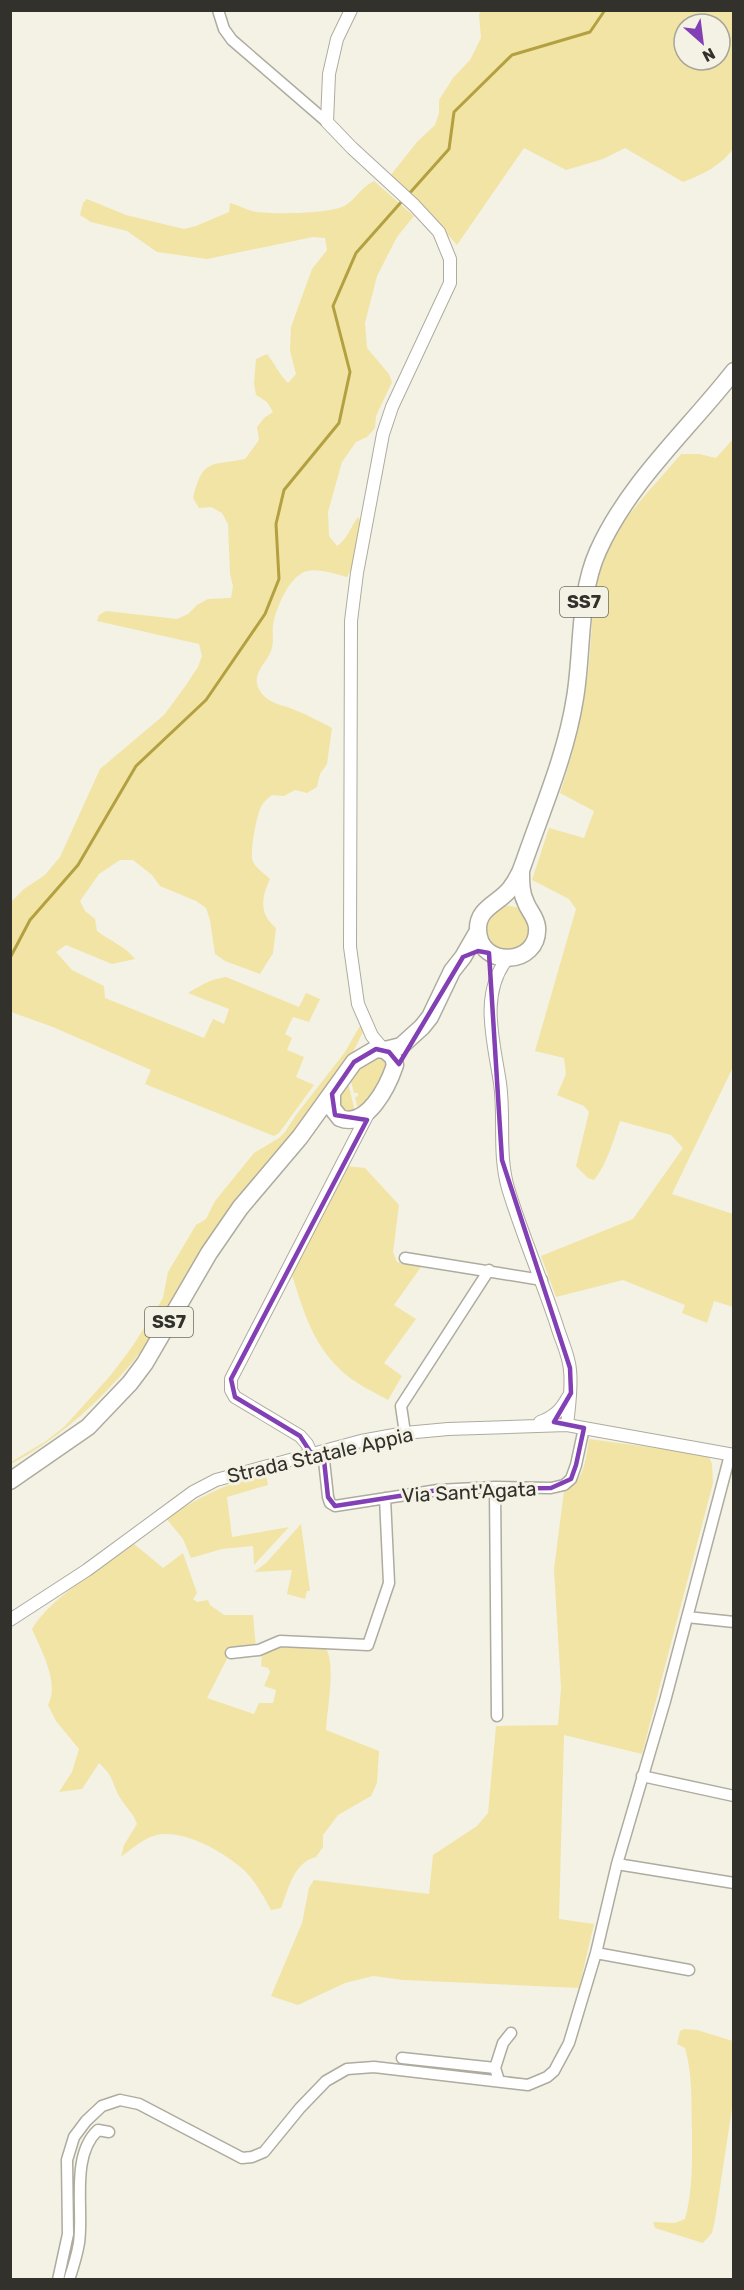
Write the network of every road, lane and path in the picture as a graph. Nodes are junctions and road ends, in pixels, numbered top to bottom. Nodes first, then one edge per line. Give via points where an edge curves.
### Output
1 (218, 10) edge
2 (351, 10) edge
3 (327, 122) junction
4 (734, 371) edge
5 (521, 872) junction
6 (496, 902) junction
7 (529, 909) junction
8 (478, 931) junction
9 (496, 956) junction
10 (463, 957) junction
11 (422, 1027) junction
12 (368, 1028) junction
13 (384, 1049) junction
14 (354, 1062) junction
15 (392, 1074) junction
16 (332, 1094) junction
17 (372, 1107) junction
18 (340, 1118) junction
19 (300, 1137) junction
20 (354, 1139) junction
21 (405, 1258) dead end
22 (489, 1270) junction
23 (542, 1280) junction
24 (570, 1393) junction
25 (567, 1425) junction
26 (529, 1426) junction
27 (584, 1428) junction
28 (405, 1433) junction
29 (317, 1452) junction
30 (732, 1455) edge
31 (10, 1481) edge
32 (495, 1487) junction
33 (385, 1498) junction
34 (687, 1617) junction
35 (10, 1620) edge
36 (734, 1622) edge
37 (231, 1653) dead end
38 (497, 1716) dead end
39 (642, 1776) junction
40 (734, 1796) edge
41 (617, 1864) junction
42 (734, 1883) edge
43 (596, 1953) junction
44 (689, 1970) dead end
45 (511, 2033) dead end
46 (402, 2058) dead end
47 (495, 2068) junction
48 (500, 2081) junction
49 (108, 2132) dead end
50 (58, 2280) edge
51 (69, 2280) edge

1 - 3 street via 232,40
2 - 3 street via 334,50
3 - 12 street via 439,232 450,259 450,283 383,434 351,621 350,947 358,1004
4 - 5 main road, SS7 via 635,488 596,554 584,605 576,695 568,734
5 - 6 main road, SS7
5 - 7 main road, SS7 via 521,888
6 - 7 main road via 513,900
6 - 8 main road, SS7 via 480,917
7 - 9 main road, SS7 via 537,927 532,945 517,957
8 - 9 main road via 482,946
8 - 10 main road, SS7
9 - 10 main road, SS7 via 478,951
9 - 23 street via 490,1021 501,1087 502,1160 516,1213
10 - 11 main road, SS7
11 - 13 main road, SS7 via 400,1046
11 - 15 main road, SS7
12 - 13 street
12 - 14 street
13 - 14 main road, SS7 via 368,1052
13 - 15 main road via 393,1057
14 - 16 main road, SS7
15 - 17 main road, SS7
16 - 18 main road via 332,1108
16 - 19 main road, SS7
17 - 18 main road, SS7 via 358,1117
17 - 20 street
18 - 19 main road, SS7
18 - 20 street via 349,1123
19 - 31 main road, SS7 via 240,1208 130,1383 87,1426
20 - 29 street via 231,1379 235,1396 300,1436
21 - 22 street
22 - 23 street
22 - 28 street via 401,1406
23 - 24 street via 570,1368
24 - 25 street
24 - 26 street, Strada Statale Appia via 561,1410 550,1419
25 - 26 street, Strada Statale Appia
25 - 27 street, Strada Statale Appia
26 - 28 street, Strada Statale Appia
27 - 30 street, Strada Statale Appia
27 - 32 street, Via Sant'Agata via 576,1466 564,1485
28 - 29 street, Strada Statale Appia
29 - 33 street, Via Sant'Agata via 330,1503 335,1506
29 - 35 street, Strada Statale Appia via 216,1480 193,1492 87,1570
30 - 34 street
32 - 33 street, Via Sant'Agata
32 - 38 street
33 - 37 street via 389,1583 368,1645 280,1641 259,1650
34 - 36 street
34 - 39 street
39 - 40 street
39 - 41 street
41 - 42 street
41 - 43 street
43 - 44 street
43 - 48 street via 569,2043 554,2071 528,2085
45 - 47 street via 503,2043
46 - 47 street
47 - 48 street
48 - 50 street via 374,2067 347,2069 326,2081 264,2151 242,2158 138,2104 120,2100 102,2106 74,2137 67,2160 68,2234
49 - 51 street via 98,2130 92,2136 81,2164 79,2242

